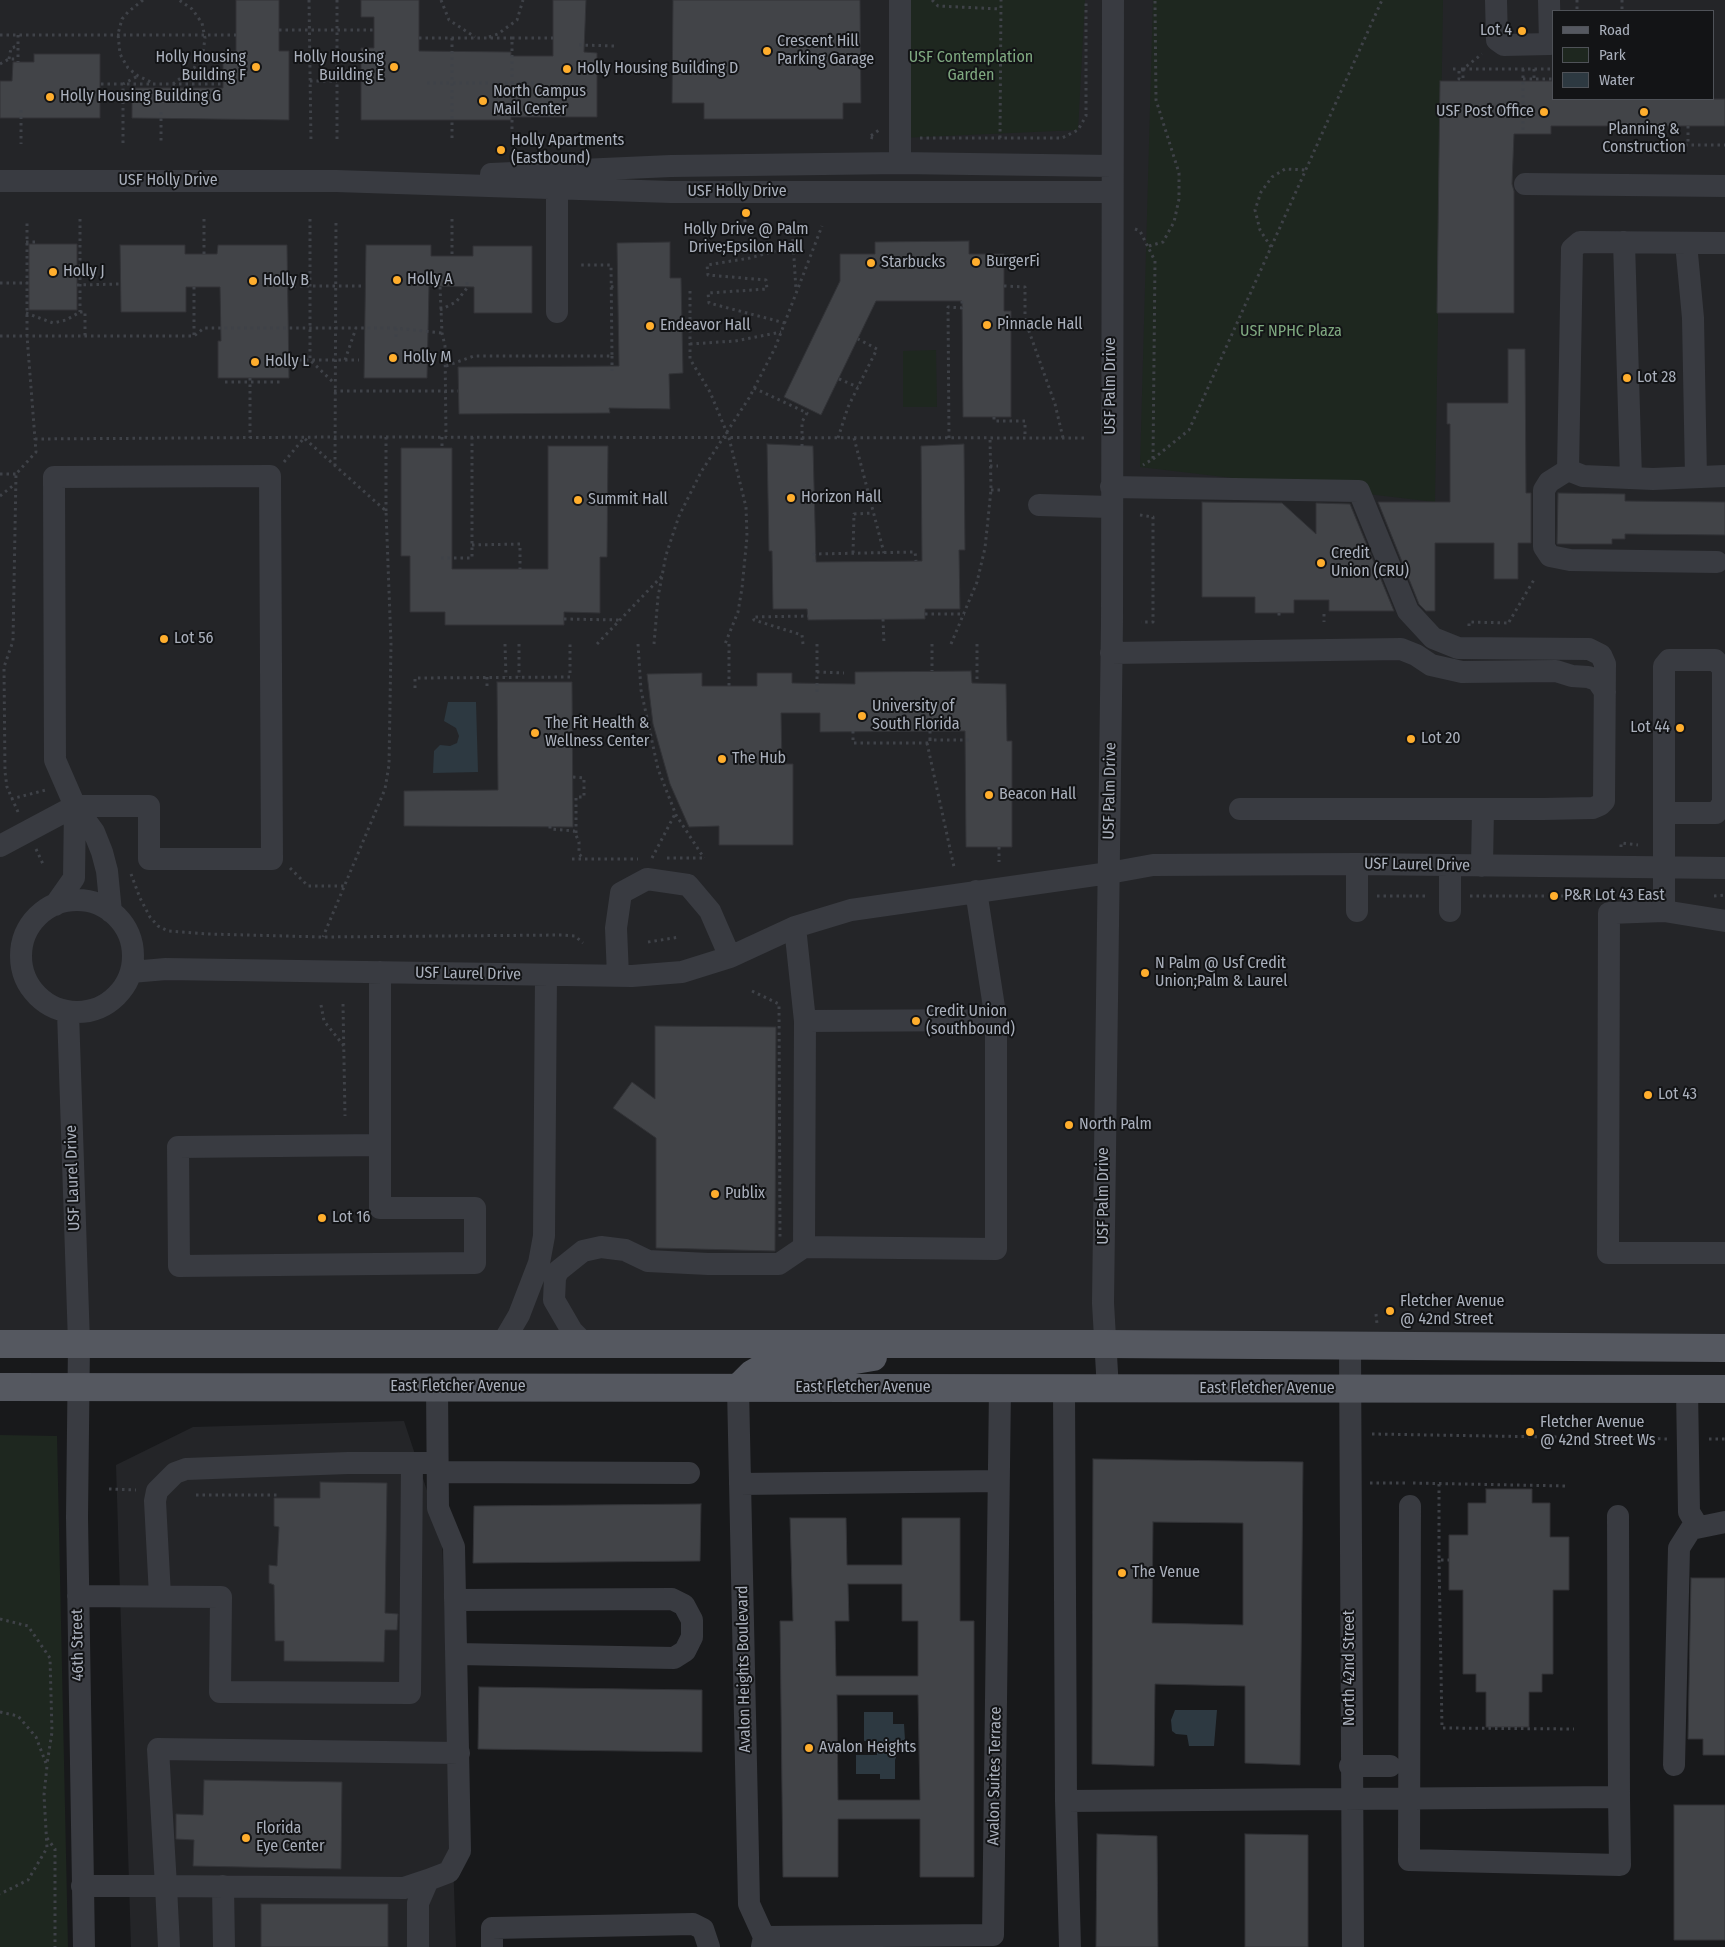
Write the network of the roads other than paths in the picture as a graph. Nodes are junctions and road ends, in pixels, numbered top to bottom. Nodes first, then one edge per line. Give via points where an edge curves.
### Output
1 (900, 0) edge
2 (1112, 0) edge
3 (1496, 0) edge
4 (1549, 0) edge
5 (900, 163) junction
6 (1112, 166) junction
7 (0, 181) edge
8 (336, 181) junction
9 (1525, 184) dead end
10 (1725, 186) edge
11 (557, 189) junction
12 (1112, 192) junction
13 (1624, 242) junction
14 (1686, 243) junction
15 (1725, 243) edge
16 (558, 312) dead end
17 (1568, 470) junction
18 (1725, 476) edge
19 (1696, 477) junction
20 (1631, 478) junction
21 (1111, 497) junction
22 (1038, 505) dead end
23 (1717, 562) dead end
24 (1111, 653) junction
25 (1605, 692) junction
26 (75, 806) junction
27 (1240, 809) dead end
28 (1483, 809) junction
29 (1664, 813) junction
30 (0, 846) edge
31 (1357, 864) junction
32 (1482, 866) junction
33 (1450, 867) junction
34 (1664, 867) junction
35 (1725, 868) edge
36 (1109, 873) junction
37 (976, 891) junction
38 (1442, 904) road end
39 (55, 905) junction
40 (1357, 911) dead end
41 (1664, 911) junction
42 (111, 912) junction
43 (1725, 921) edge
44 (795, 927) junction
45 (730, 957) junction
46 (132, 972) junction
47 (380, 972) junction
48 (546, 975) junction
49 (618, 976) junction
50 (68, 1012) junction
51 (996, 1020) junction
52 (804, 1021) junction
53 (380, 1145) junction
54 (804, 1247) junction
55 (1725, 1253) edge
56 (79, 1343) junction
57 (0, 1344) edge
58 (502, 1344) junction
59 (585, 1344) junction
60 (925, 1344) junction
61 (1106, 1344) junction
62 (1350, 1347) junction
63 (1725, 1348) edge
64 (0, 1387) edge
65 (437, 1387) junction
66 (78, 1388) junction
67 (738, 1388) junction
68 (1000, 1388) junction
69 (1064, 1388) junction
70 (1349, 1388) junction
71 (1687, 1388) junction
72 (1725, 1389) edge
73 (1108, 1390) junction
74 (412, 1463) junction
75 (438, 1468) junction
76 (689, 1473) dead end
77 (998, 1481) junction
78 (740, 1484) junction
79 (1410, 1506) dead end
80 (1618, 1516) dead end
81 (1725, 1522) edge
82 (1698, 1527) junction
83 (78, 1596) junction
84 (160, 1596) junction
85 (456, 1600) junction
86 (457, 1654) junction
87 (459, 1753) junction
88 (1674, 1765) dead end
89 (1350, 1766) junction
90 (1390, 1766) dead end
91 (1619, 1797) junction
92 (1408, 1798) junction
93 (1353, 1800) junction
94 (1066, 1801) junction
95 (428, 1880) junction
96 (82, 1886) junction
97 (166, 1886) junction
98 (223, 1886) junction
99 (763, 1942) edge
100 (84, 1947) edge
101 (169, 1947) edge
102 (224, 1947) edge
103 (418, 1947) edge
104 (492, 1947) edge
105 (709, 1947) edge
106 (1070, 1947) edge
107 (1353, 1947) edge

1 - 5 street
2 - 6 street
3 - 4 street via 1497,40 1504,45 1550,44
5 - 6 street, USF Holly Drive
5 - 8 street, USF Holly Drive via 642,166
6 - 12 street
7 - 8 street, USF Holly Drive
8 - 11 street, USF Holly Drive
9 - 10 street
11 - 12 street, USF Holly Drive
11 - 16 street
12 - 21 street, USF Palm Drive
13 - 14 street
13 - 17 street via 1580,242 1572,249
13 - 20 street
14 - 15 street
14 - 19 street via 1693,318
17 - 20 street via 1583,476
17 - 23 street via 1549,482 1544,490 1544,547 1550,556 1570,560
18 - 19 street
19 - 20 street
21 - 22 street
21 - 24 street, USF Palm Drive
21 - 25 street via 1359,491 1408,611 1433,638 1458,648 1589,649 1601,655 1605,664
24 - 25 street via 1400,649 1432,665 1462,672 1556,671 1597,680
24 - 36 street, USF Palm Drive
25 - 28 street via 1604,801 1600,805 1593,808
26 - 26 street via 55,760 54,477 270,476 272,859 149,860 149,806
26 - 30 street
26 - 39 street via 74,878
26 - 42 street via 94,832 102,852
27 - 28 street
28 - 32 street
29 - 29 street via 1716,813 1723,803 1723,668 1715,660 1670,660 1664,666
29 - 34 street
31 - 33 street, USF Laurel Drive
31 - 36 street, USF Laurel Drive via 1153,865
31 - 40 street
32 - 33 street, USF Laurel Drive
32 - 34 street, USF Laurel Drive
33 - 38 street
34 - 35 street, USF Laurel Drive
34 - 41 street
36 - 37 street, USF Laurel Drive
36 - 61 street, USF Palm Drive via 1103,1283
37 - 44 street, USF Laurel Drive via 851,910
37 - 51 street
39 - 42 street via 72,900 90,901
39 - 50 street via 40,914 28,928 22,945 21,963 26,980 36,995 50,1006
41 - 43 street
41 - 55 street via 1609,913 1608,1253
42 - 46 street via 122,922 132,939
44 - 45 street, USF Laurel Drive
44 - 52 street
45 - 49 street, USF Laurel Drive via 682,972
45 - 49 street via 710,911 688,885 647,879 622,893 616,928
46 - 47 street, USF Laurel Drive via 166,969
46 - 50 street via 120,994 106,1006 87,1012
47 - 48 street, USF Laurel Drive
47 - 53 street
48 - 49 street, USF Laurel Drive
48 - 58 street via 544,1236 539,1263 519,1315
50 - 56 street, USF Laurel Drive
51 - 52 street
51 - 54 street via 996,1249
52 - 54 street
53 - 53 street via 178,1147 179,1266 475,1263 475,1208 380,1208
54 - 59 street via 779,1264 660,1262 648,1261 625,1250 601,1247 583,1250 558,1271 554,1300 572,1331
56 - 57 main road
56 - 58 main road
56 - 66 street, 46th Street
58 - 59 main road
59 - 60 main road
60 - 61 main road
60 - 67 main road via 872,1358 819,1366 766,1366
61 - 62 main road
61 - 73 street, USF Palm Drive
62 - 63 main road
62 - 70 street, North 42nd Street
64 - 66 main road, East Fletcher Avenue
65 - 66 main road, East Fletcher Avenue
65 - 67 main road, East Fletcher Avenue
65 - 75 street
66 - 83 street, 46th Street
67 - 68 main road, East Fletcher Avenue
67 - 78 street, Avalon Heights Boulevard
68 - 69 main road, East Fletcher Avenue
68 - 77 street, Avalon Suites Terrace
69 - 73 main road, East Fletcher Avenue
69 - 94 street
70 - 71 main road, East Fletcher Avenue
70 - 73 main road, East Fletcher Avenue
70 - 89 street, North 42nd Street
71 - 72 main road, East Fletcher Avenue
71 - 82 street via 1689,1512
74 - 75 street
74 - 84 street via 186,1469 175,1473 157,1491 155,1501
74 - 84 street via 410,1693 220,1692 220,1597
75 - 76 street
75 - 85 street via 438,1508 454,1547
77 - 78 street
77 - 99 street, Avalon Suites Terrace via 993,1935
78 - 99 street, Avalon Heights Boulevard via 750,1904
79 - 92 street
80 - 91 street
81 - 82 street
82 - 88 street via 1690,1529 1679,1548
83 - 84 street
83 - 96 street, 46th Street
85 - 86 street
85 - 86 street via 672,1599 684,1605 692,1620 692,1637 685,1651 674,1658
86 - 87 street
87 - 95 street via 460,1851 449,1872
87 - 97 street via 158,1749
89 - 90 street
89 - 93 street, North 42nd Street
91 - 92 street
91 - 92 street via 1620,1865 1409,1860
92 - 93 street
93 - 94 street
93 - 107 street, North 42nd Street
94 - 106 street
95 - 98 street via 404,1888
95 - 103 street via 418,1903
96 - 97 street
96 - 100 street, 46th Street
97 - 98 street
97 - 101 street
98 - 102 street
104 - 105 street via 492,1928 693,1924 703,1930

